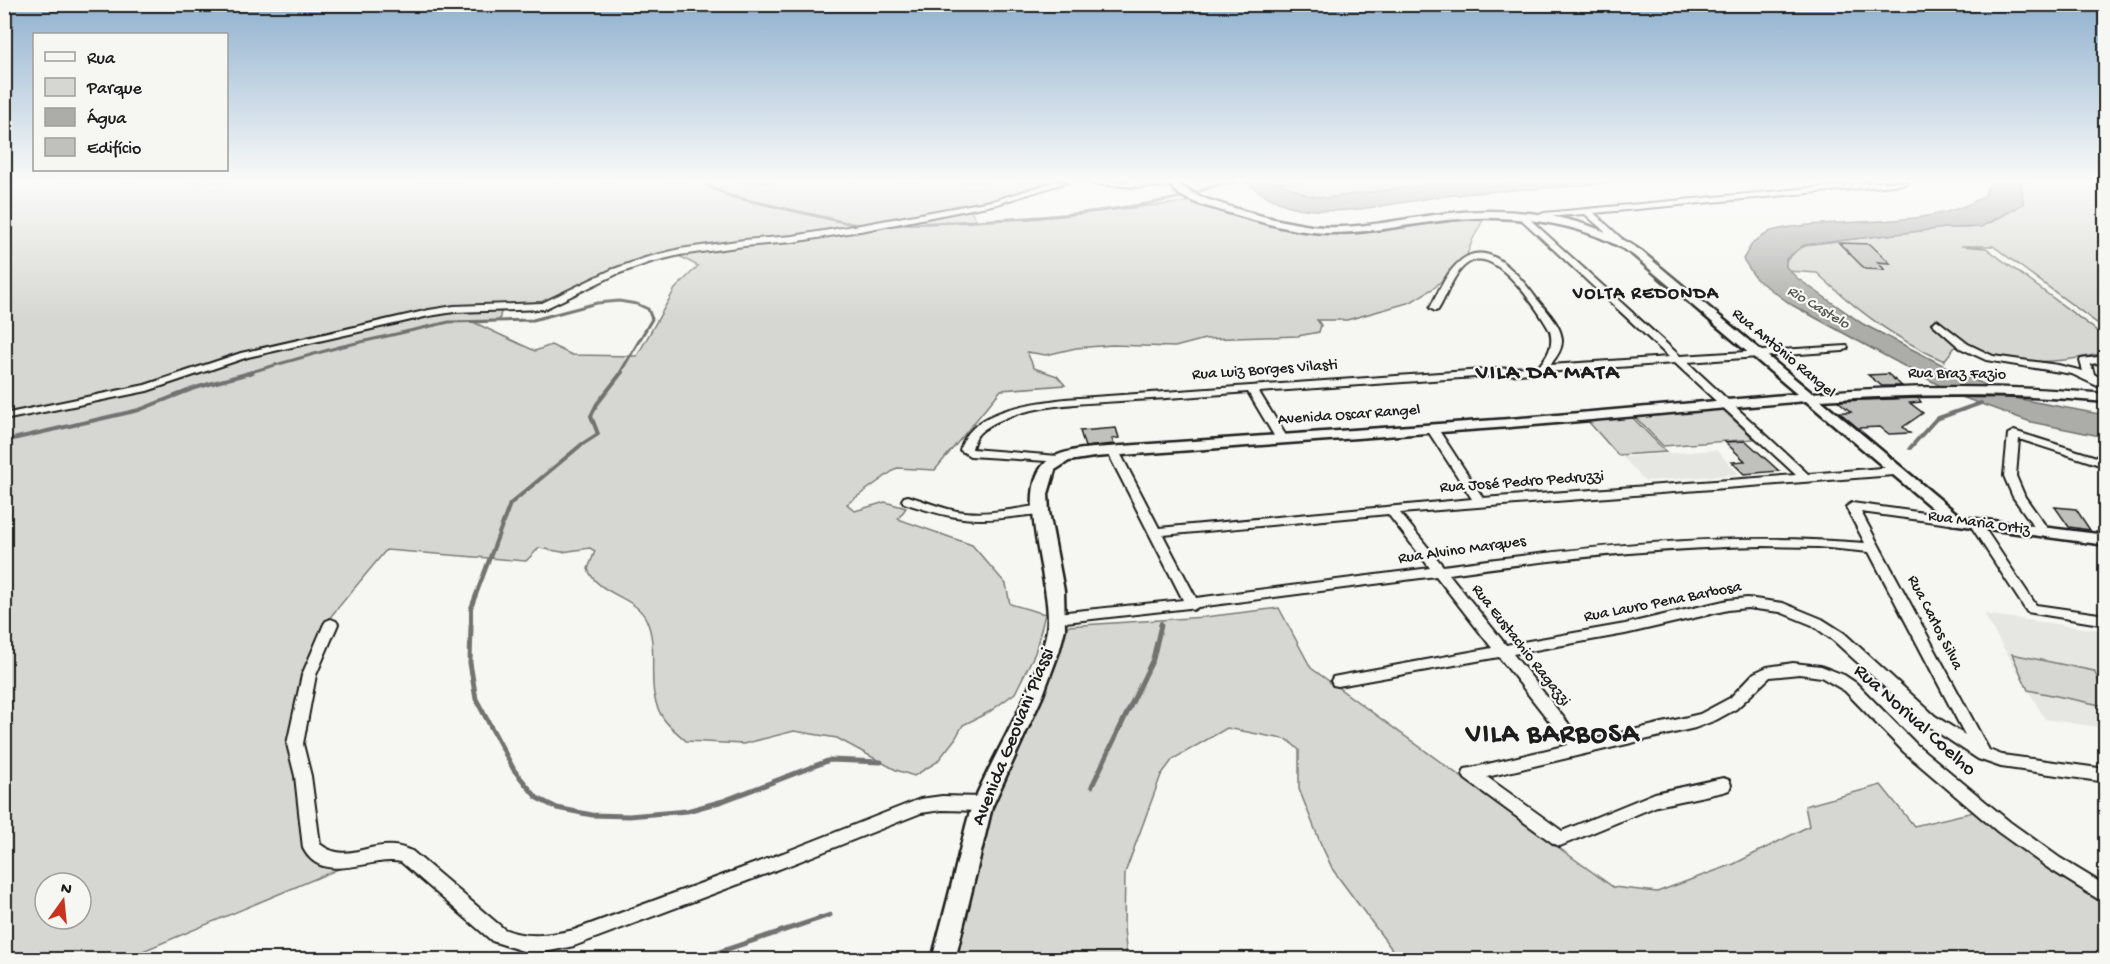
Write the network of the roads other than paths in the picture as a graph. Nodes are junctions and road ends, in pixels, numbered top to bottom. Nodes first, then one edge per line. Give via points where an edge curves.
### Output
1 (866, 227) edge
2 (1301, 227) edge
3 (1365, 227) edge
4 (1536, 227) edge
5 (1575, 227) edge
6 (1604, 227) edge
7 (1619, 241) junction
8 (1436, 308) dead end
9 (1937, 323) dead end
10 (1843, 348) dead end
11 (1757, 355) junction
12 (2106, 359) edge
13 (1680, 360) junction
14 (2085, 362) junction
15 (1544, 368) junction
16 (2062, 369) junction
17 (2106, 376) edge
18 (2090, 377) junction
19 (2106, 387) edge
20 (1251, 388) junction
21 (1808, 398) junction
22 (2106, 398) edge
23 (1728, 404) junction
24 (4, 417) edge
25 (1432, 428) junction
26 (1282, 439) junction
27 (1113, 451) junction
28 (1058, 460) junction
29 (2106, 464) edge
30 (1894, 471) junction
31 (1805, 477) junction
32 (908, 500) dead end
33 (1480, 502) junction
34 (1852, 507) joint
35 (1041, 509) junction
36 (1391, 510) junction
37 (1956, 521) junction
38 (1975, 523) junction
39 (1154, 532) junction
40 (2044, 532) junction
41 (2105, 540) edge
42 (1874, 548) junction
43 (1438, 571) junction
44 (1193, 605) junction
45 (1057, 618) junction
46 (2106, 620) edge
47 (332, 624) dead end
48 (1501, 652) junction
49 (1338, 681) dead end
50 (1578, 747) junction
51 (1984, 755) junction
52 (2106, 776) edge
53 (1723, 785) dead end
54 (982, 804) junction
55 (2106, 896) edge
56 (943, 960) edge

1 - 24 street via 680,252 614,272 544,306 429,313 245,355 147,387
2 - 3 main road
4 - 13 street
5 - 7 main road
6 - 7 street, Rua Antônio Rangel
7 - 11 main road, Rua Antônio Rangel
8 - 15 street via 1462,264 1482,256 1496,261 1513,274 1556,335 1556,348
9 - 16 street via 1974,352
10 - 11 street, Rua Luiz Borges Vilasti
11 - 13 street, Rua Luiz Borges Vilasti
11 - 21 main road, Rua Antônio Rangel
12 - 14 street
13 - 15 street, Rua Luiz Borges Vilasti
13 - 23 street
14 - 16 street
14 - 18 street
15 - 20 street, Rua Luiz Borges Vilasti
16 - 18 street
17 - 18 street
18 - 19 street
20 - 26 street
20 - 28 street, Rua Luiz Borges Vilasti via 1065,402 1023,409 992,420 969,436 965,444 970,453
21 - 22 main road, Rua Braz Fazio via 1949,391
21 - 23 main road, Avenida Oscar Rangel
21 - 30 main road, Rua Antônio Rangel
23 - 25 main road, Avenida Oscar Rangel
23 - 31 street
25 - 26 main road, Avenida Oscar Rangel
25 - 33 street
26 - 27 main road, Avenida Oscar Rangel
27 - 28 main road, Avenida Oscar Rangel
27 - 39 street
28 - 35 main road via 1044,476
29 - 40 street via 2014,434 2010,476 2019,497
30 - 31 street, Rua José Pedro Pedruzzi
30 - 37 main road, Rua Antônio Rangel
31 - 33 street, Rua José Pedro Pedruzzi
32 - 35 street via 967,516
33 - 36 street, Rua José Pedro Pedruzzi
34 - 37 street, Rua Maria Ortiz
34 - 42 street, Rua Carlos Silva
35 - 45 main road
36 - 39 street, Rua José Pedro Pedruzzi
36 - 43 street, Rua Eustachio Ragazzi
37 - 38 main road, Rua Maria Ortiz
38 - 40 main road, Rua Maria Ortiz
38 - 46 street via 2032,609
39 - 44 street
40 - 41 main road, Rua Maria Ortiz
42 - 43 street, Rua Alvino Marques via 1707,543 1566,554
42 - 51 street, Rua Carlos Silva
43 - 44 street, Rua Alvino Marques
43 - 48 street, Rua Eustachio Ragazzi
44 - 45 street, Rua Alvino Marques
45 - 54 main road, Avenida Geovani Piassi via 1048,659
47 - 54 street via 309,675 295,744 312,848 333,861 397,852 406,856 498,935 512,942 550,944 574,938 920,806
48 - 49 street, Rua Lauro Pena Barbosa
48 - 50 street, Rua Eustachio Ragazzi
48 - 51 street, Rua Lauro Pena Barbosa via 1728,605 1748,603 1783,608 1839,637 1930,720
50 - 53 street, Rua Norival Coelho via 1472,774 1560,839 1654,800
50 - 55 street, Rua Norival Coelho via 1712,716 1736,701 1755,678 1770,671 1827,673 1849,687 1908,746 2018,837
51 - 52 street, Rua Lauro Pena Barbosa via 2001,761
54 - 56 main road, Avenida Geovani Piassi

